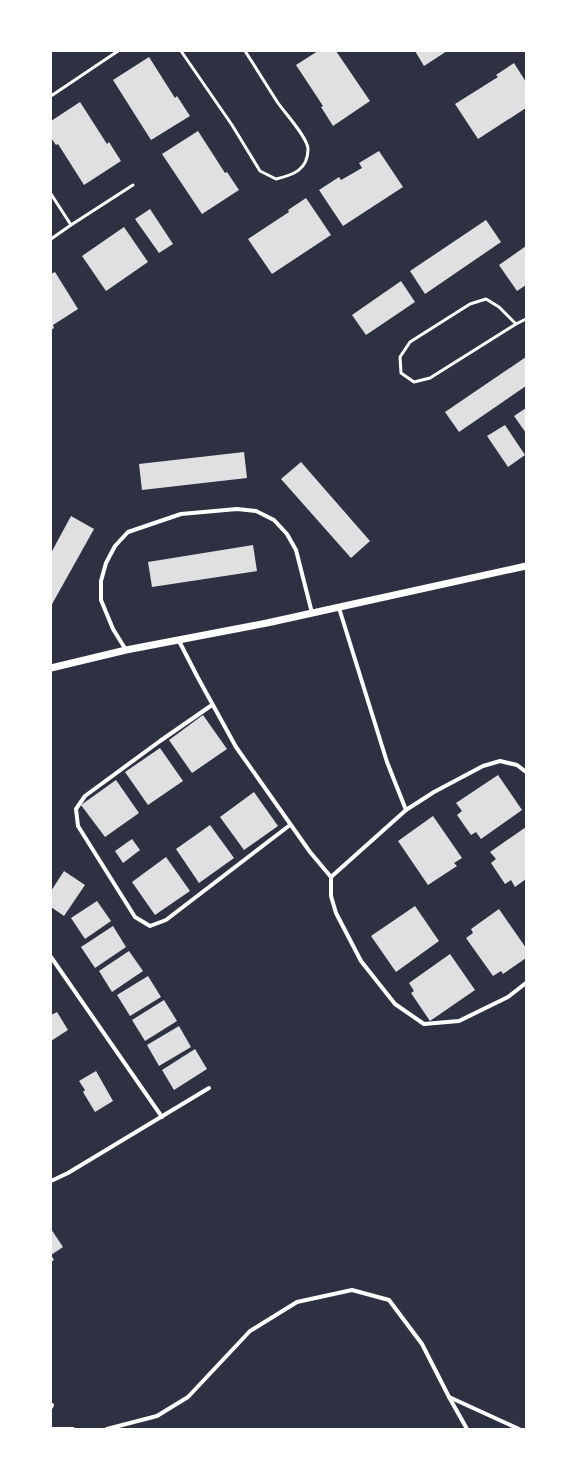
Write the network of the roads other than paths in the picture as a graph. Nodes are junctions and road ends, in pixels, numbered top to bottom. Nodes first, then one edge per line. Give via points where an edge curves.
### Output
1 (118, 51) edge
2 (181, 51) edge
3 (245, 51) edge
4 (51, 96) edge
5 (132, 185) dead end
6 (51, 194) edge
7 (71, 225) junction
8 (51, 239) edge
9 (526, 319) edge
10 (516, 324) junction
11 (526, 566) edge
12 (339, 608) junction
13 (312, 613) junction
14 (178, 639) junction
15 (126, 650) junction
16 (51, 668) edge
17 (212, 705) junction
18 (526, 772) edge
19 (406, 810) junction
20 (290, 825) junction
21 (331, 877) junction
22 (51, 957) edge
23 (526, 983) edge
24 (209, 1088) dead end
25 (162, 1117) junction
26 (51, 1181) edge
27 (449, 1397) junction
28 (51, 1429) edge
29 (74, 1429) edge
30 (107, 1429) edge
31 (467, 1429) edge
32 (519, 1429) edge

1 - 4 lane
2 - 3 lane via 260,171 276,179 292,176 305,164 308,148 300,132
5 - 7 lane
6 - 7 lane
7 - 8 lane
9 - 10 lane
10 - 10 lane via 499,307 486,299 470,304 410,342 400,357 401,373 414,382 430,378
11 - 12 street
12 - 13 street
12 - 19 street via 387,762
13 - 14 street
13 - 15 street via 296,550 287,534 274,520 256,511 237,509 181,514 128,532 115,546 106,563 101,581 101,600 113,629
14 - 15 street
14 - 17 street
15 - 16 street
17 - 20 street via 236,747
17 - 20 street via 85,796 76,809 78,826 135,917 150,926 166,920
18 - 19 street via 517,765 500,761 483,766
19 - 21 street
20 - 21 street
21 - 23 street via 331,896 336,913 361,961 395,1004 424,1024 459,1021 508,997
22 - 25 street
24 - 25 street
25 - 26 street
27 - 30 street via 422,1344 389,1300 352,1290 297,1302 250,1331 188,1397 157,1416
27 - 31 street
27 - 32 street
28 - 29 street

